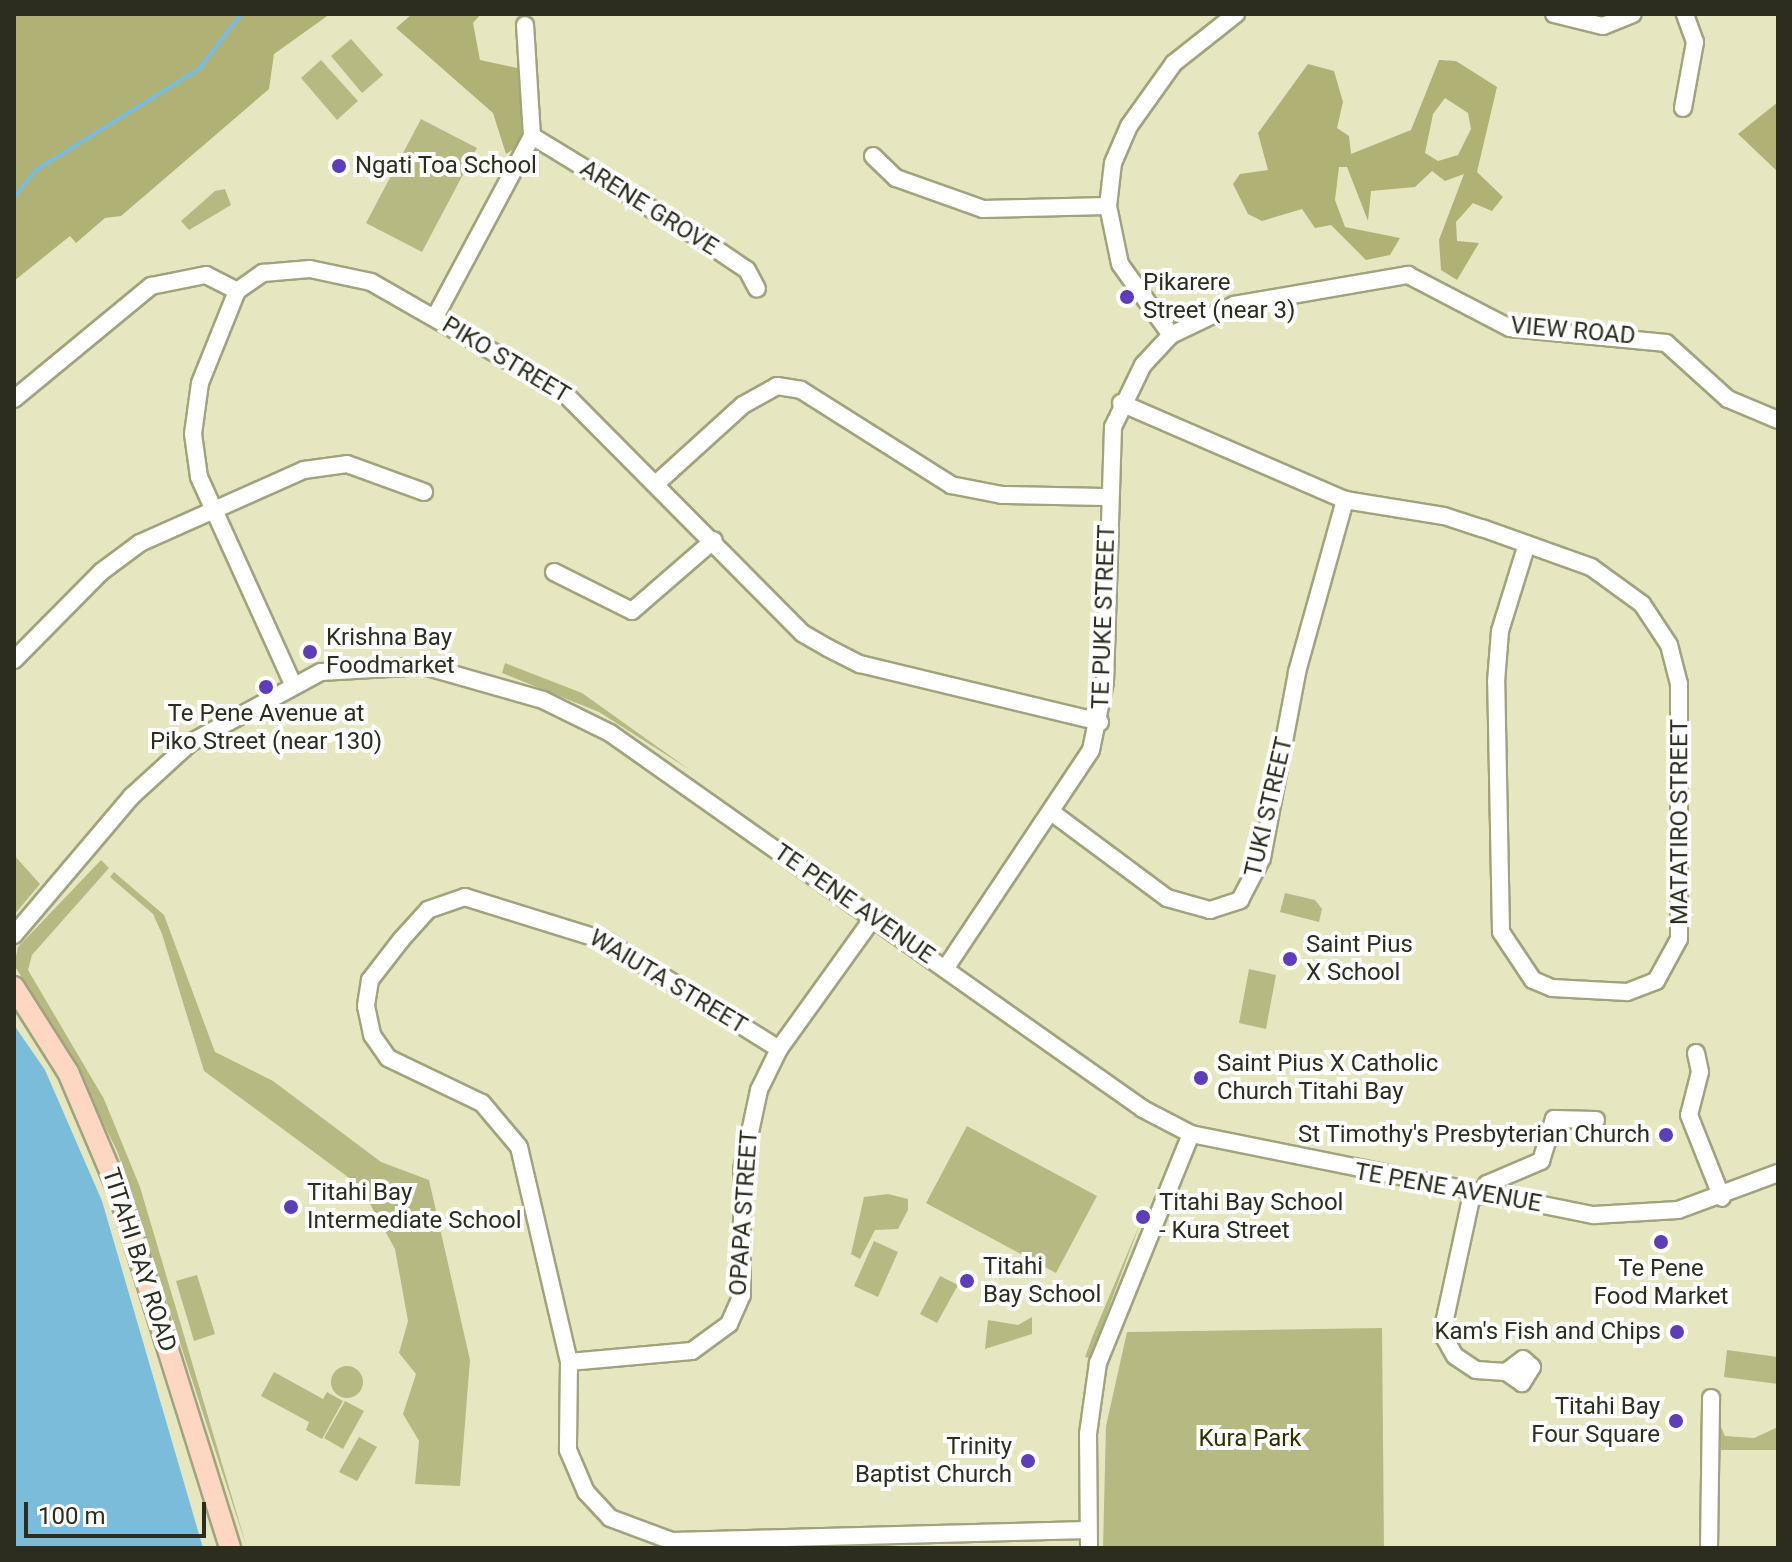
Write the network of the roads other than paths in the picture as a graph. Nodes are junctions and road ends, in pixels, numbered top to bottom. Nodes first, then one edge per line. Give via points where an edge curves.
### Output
1 (1236, 14) edge
2 (1554, 14) edge
3 (1633, 14) edge
4 (1685, 14) edge
5 (525, 25) dead end
6 (1683, 108) dead end
7 (532, 136) junction
8 (873, 156) dead end
9 (1108, 206) junction
10 (757, 289) dead end
11 (237, 291) junction
12 (435, 317) junction
13 (1171, 335) junction
14 (14, 399) edge
15 (1121, 403) junction
16 (1778, 420) edge
17 (658, 482) junction
18 (424, 492) dead end
19 (1108, 497) junction
20 (1345, 500) junction
21 (214, 510) junction
22 (714, 540) junction
23 (1527, 544) junction
24 (554, 572) dead end
25 (14, 660) edge
26 (292, 682) junction
27 (1100, 722) junction
28 (1054, 814) junction
29 (873, 918) junction
30 (14, 935) edge
31 (945, 969) junction
32 (14, 987) edge
33 (779, 1049) junction
34 (1696, 1053) dead end
35 (1596, 1120) dead end
36 (1191, 1134) junction
37 (1778, 1173) edge
38 (1476, 1195) junction
39 (1722, 1198) junction
40 (569, 1362) junction
41 (1506, 1372) dead end
42 (1711, 1398) dead end
43 (1088, 1530) junction
44 (230, 1548) edge
45 (1089, 1548) edge
46 (1709, 1548) edge

1 - 9 street via 1151,92 1121,143
2 - 3 street via 1603,26
4 - 6 street via 1695,42
5 - 7 street
7 - 10 street, ARENE GROVE via 747,270
7 - 12 street
8 - 9 street via 896,178 983,209
9 - 13 street via 1120,264
11 - 12 street, PIKO STREET via 274,271 329,270 371,282
11 - 14 street via 206,275 151,286
11 - 21 street via 194,411 199,477
12 - 17 street, PIKO STREET via 563,392
13 - 15 street, TE PUKE STREET
13 - 16 street, VIEW ROAD via 1234,305 1408,275 1510,328 1666,343 1728,399
15 - 19 street, TE PUKE STREET via 1110,444
15 - 20 street, MATATIRO STREET
17 - 19 street via 743,405 777,386 801,390 951,485 1002,495
17 - 22 street, PIKO STREET
18 - 21 street via 362,467 328,463
19 - 27 street, TE PUKE STREET
20 - 23 street, MATATIRO STREET via 1444,516
20 - 28 street, TUKI STREET via 1297,672 1262,858 1240,900 1210,910 1167,898
21 - 25 street via 114,561
21 - 26 street
22 - 24 street via 632,611
22 - 27 street, PIKO STREET via 802,633 860,664
23 - 23 street, MATATIRO STREET via 1616,580 1660,628 1675,664 1679,939 1656,981 1627,992 1552,988 1533,980 1501,932 1496,682 1500,631
26 - 29 street, TE PENE AVENUE via 347,666 395,663 456,672 543,700 610,733
26 - 30 street, TE PENE AVENUE via 167,761
27 - 28 street, TE PUKE STREET via 1081,772
28 - 31 street, TE PUKE STREET
29 - 31 street, TE PENE AVENUE
29 - 33 street, OPAPA STREET
31 - 36 street, TE PENE AVENUE via 1143,1109
32 - 44 main road, TITAHI BAY ROAD via 68,1072 118,1190
33 - 40 street, OPAPA STREET via 744,1147 742,1295 729,1324 692,1351
33 - 40 street, WAIUTA STREET via 606,941 483,900 453,898 428,910 381,963 366,1006 372,1035 388,1058 482,1103 519,1147
34 - 39 street via 1700,1072 1689,1115
35 - 38 street via 1554,1119 1541,1161 1487,1184
36 - 38 street, TE PENE AVENUE
36 - 43 street via 1098,1363 1088,1434
37 - 39 street, TE PENE AVENUE
38 - 39 street, TE PENE AVENUE via 1609,1215 1651,1215
38 - 41 street via 1442,1333 1468,1366
40 - 43 street, WAIUTA STREET via 572,1463 598,1507 638,1533 672,1541
42 - 46 street via 1705,1433
43 - 45 street

